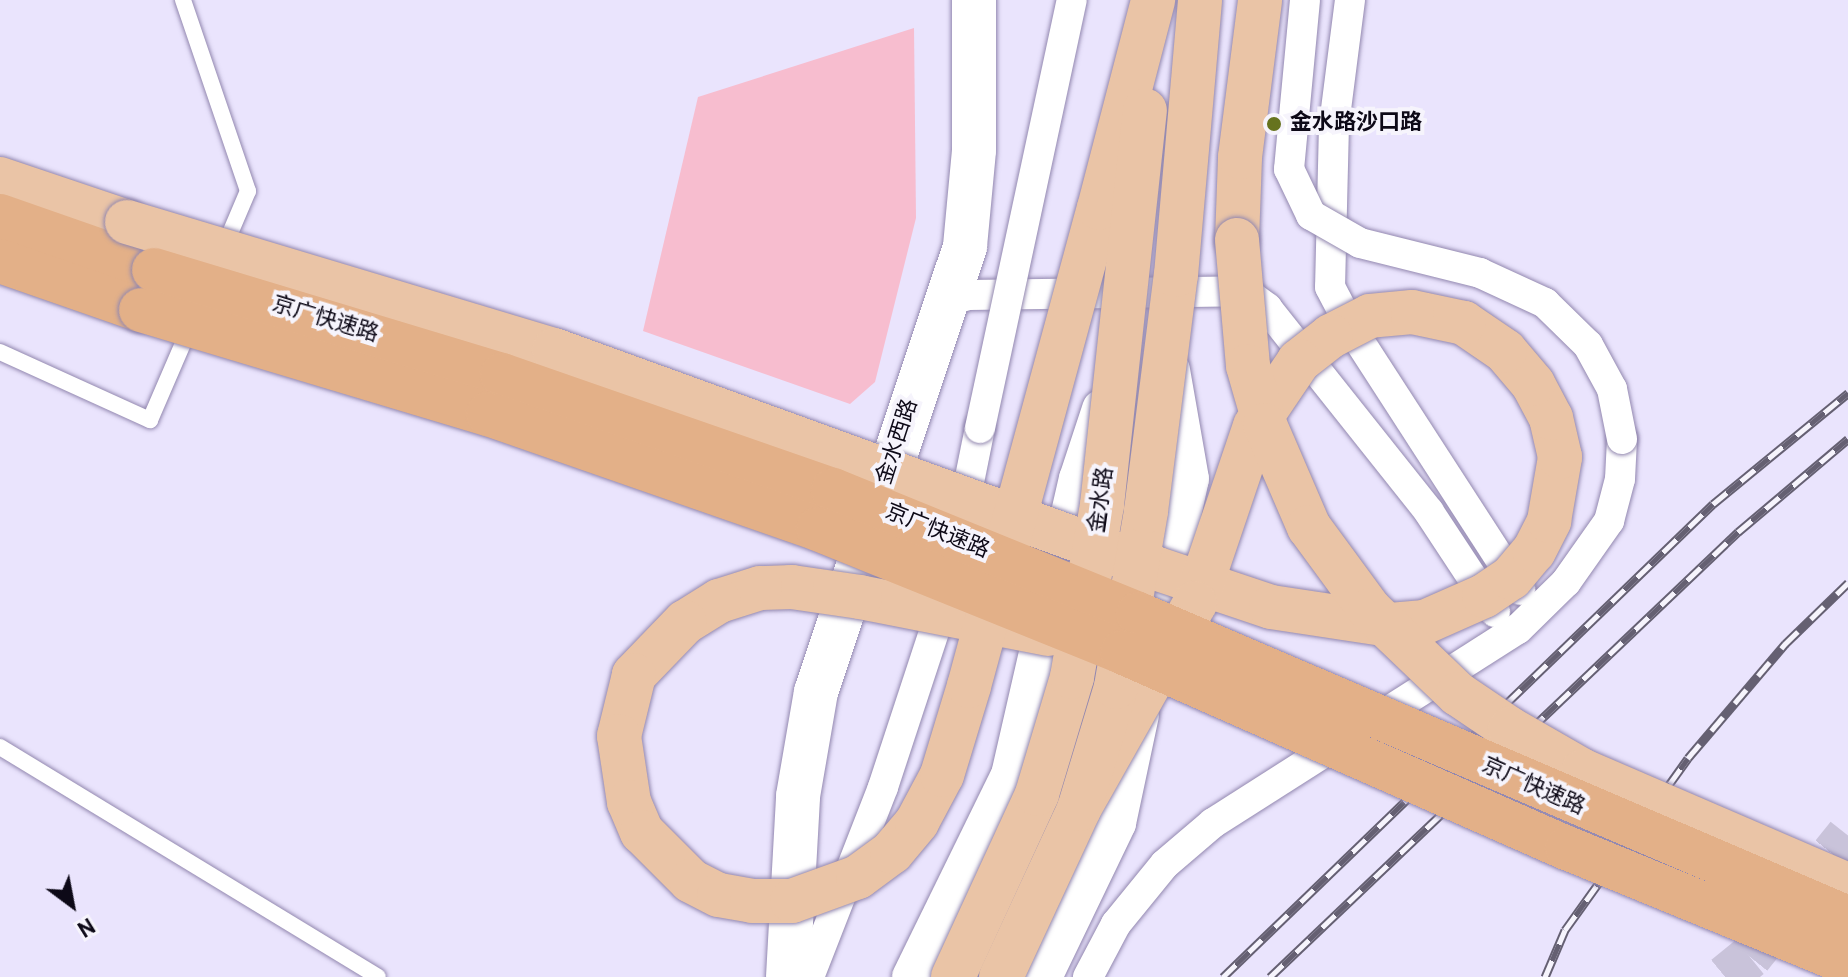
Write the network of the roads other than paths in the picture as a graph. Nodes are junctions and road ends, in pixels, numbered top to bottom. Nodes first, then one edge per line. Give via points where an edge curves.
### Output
1 (183, 0) edge
2 (974, 0) edge
3 (1072, 0) edge
4 (1154, 0) edge
5 (1200, 0) edge
6 (1260, 0) edge
7 (1305, 0) edge
8 (1350, 0) edge
9 (0, 179) edge
10 (0, 216) edge
11 (0, 261) edge
12 (944, 302) junction
13 (1167, 348) junction
14 (1121, 350) junction
15 (0, 352) edge
16 (1534, 612) junction
17 (1509, 634) junction
18 (1102, 644) junction
19 (0, 747) edge
20 (1079, 809) junction
21 (1848, 887) edge
22 (1848, 918) edge
23 (1848, 963) edge
24 (378, 977) edge
25 (788, 977) edge
26 (809, 977) edge
27 (911, 977) edge
28 (953, 977) edge
29 (1001, 977) edge
30 (1043, 977) edge
31 (1088, 977) edge
32 (1804, 977) edge

1 - 15 lane via 248,191 150,420
2 - 12 main road, 金水西路 via 974,135 965,246
3 - 26 street, bridge via 938,630
4 - 14 main road, 金水路, bridge
4 - 18 main road, bridge via 1099,208 1024,486 990,609 986,625 969,686 942,775 917,822 892,852 858,877 792,901 752,901 719,895 691,881 642,832 629,802 619,736 634,675 685,622 719,601 760,588 792,587 860,597 876,600 906,606 966,618 981,621 996,624 1041,633
5 - 13 main road, 金水路, bridge
6 - 21 main road, bridge via 1240,157 1237,240 1248,366 1286,476 1337,570 1370,610 1458,694 1510,729 1583,771
7 - 16 street, bridge via 1289,169 1311,215 1360,243 1480,273 1545,303 1588,345 1612,389 1622,439 1620,479 1609,521 1591,553
8 - 16 street via 1334,125 1330,287 1354,333
9 - 20 main road, bridge via 554,350 1155,568 1169,572 1198,582 1213,587 1271,607 1322,618 1390,625 1438,618 1502,584 1534,551 1549,521 1560,457 1551,418 1533,384 1505,351 1464,323 1412,312 1370,316 1299,361 1255,426 1230,499 1215,544 1205,573 1200,588 1195,603
10 - 22 highway, 京广快速路, bridge via 154,270 502,375 833,490 1138,614
11 - 18 highway, 京广快速路, bridge via 676,477
12 - 17 street via 968,295 1244,291 1267,308 1429,512
12 - 25 main road, 金水西路 via 816,692 798,796
13 - 20 main road, 金水路, bridge via 1116,687
13 - 30 street via 1190,479 1117,823
14 - 27 street via 1078,479 1010,775
14 - 28 main road, 金水路, bridge via 1072,677 1037,794
16 - 17 street
17 - 31 street via 1213,823 1165,864 1116,924
18 - 23 highway, 京广快速路, bridge via 1567,848
19 - 24 lane
20 - 29 main road, 金水路, bridge
21 - 32 street

